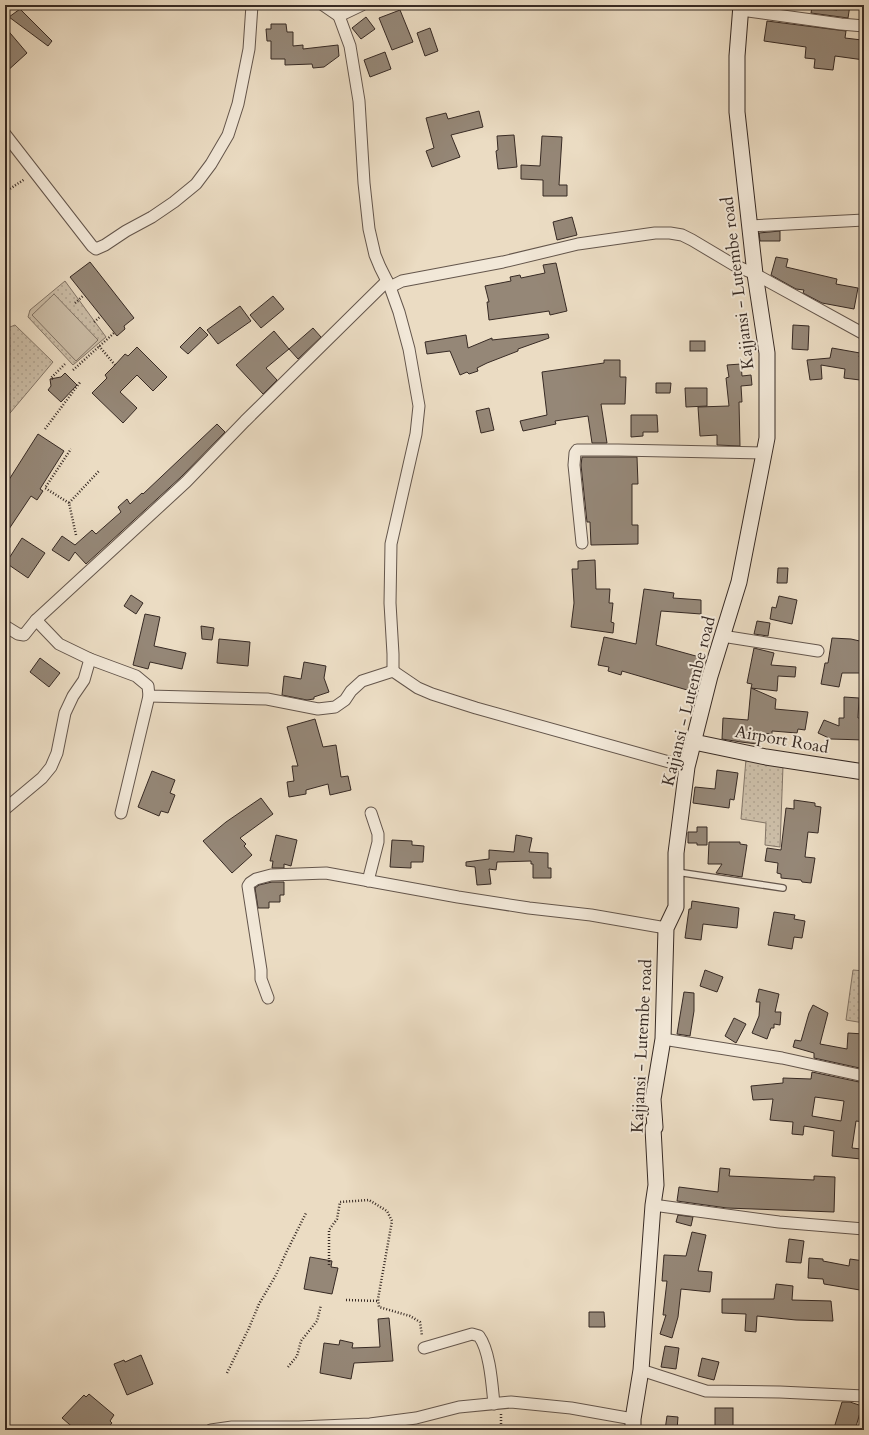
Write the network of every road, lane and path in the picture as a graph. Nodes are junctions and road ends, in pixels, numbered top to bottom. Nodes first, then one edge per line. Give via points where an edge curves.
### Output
1 (252, 5) edge
2 (323, 5) edge
3 (362, 5) edge
4 (741, 8) edge
5 (339, 16) junction
6 (864, 26) edge
7 (5, 134) edge
8 (35, 173) junction
9 (5, 192) edge
10 (864, 220) edge
11 (750, 226) junction
12 (755, 274) junction
13 (388, 284) junction
14 (84, 295) dead end
15 (75, 303) dead end
16 (101, 316) dead end
17 (94, 322) dead end
18 (114, 333) dead end
19 (864, 334) edge
20 (99, 346) junction
21 (66, 363) dead end
22 (115, 364) dead end
23 (73, 370) dead end
24 (53, 379) dead end
25 (81, 381) dead end
26 (45, 429) dead end
27 (71, 449) dead end
28 (764, 453) junction
29 (99, 471) dead end
30 (69, 503) junction
31 (76, 535) dead end
32 (582, 543) dead end
33 (36, 620) junction
34 (5, 626) edge
35 (722, 636) junction
36 (818, 651) dead end
37 (90, 659) junction
38 (393, 671) junction
39 (149, 696) junction
40 (694, 742) junction
41 (687, 767) junction
42 (864, 772) edge
43 (5, 809) edge
44 (121, 813) dead end
45 (371, 813) dead end
46 (676, 872) junction
47 (368, 882) junction
48 (783, 888) dead end
49 (666, 928) junction
50 (268, 998) dead end
51 (663, 1039) junction
52 (864, 1076) edge
53 (653, 1205) junction
54 (306, 1213) dead end
55 (864, 1229) edge
56 (329, 1266) dead end
57 (346, 1300) dead end
58 (378, 1301) junction
59 (321, 1305) dead end
60 (424, 1348) joint
61 (288, 1367) dead end
62 (641, 1370) junction
63 (227, 1373) dead end
64 (864, 1396) edge
65 (498, 1404) junction
66 (633, 1425) edge
67 (210, 1430) edge
68 (501, 1430) edge

1 - 8 street via 249,49 238,104 228,135 196,184 174,202 96,248 74,225
2 - 5 street
3 - 5 street
4 - 6 street
4 - 11 street, Kajjansi - Lutembe road via 737,56 737,112
5 - 13 street via 350,46 359,101 369,229 375,255
7 - 8 street
8 - 9 path
10 - 11 street
11 - 12 street, Kajjansi - Lutembe road
12 - 13 street via 682,235 655,233 578,244 503,262
12 - 19 street
12 - 28 street, Kajjansi - Lutembe road via 767,353 767,438
13 - 33 street via 245,421 186,482
13 - 38 street via 409,349 419,406 416,434 391,544
14 - 15 path
16 - 17 path
18 - 20 path
20 - 22 path
20 - 23 path
21 - 24 path via 51,378
25 - 26 path
27 - 30 path via 45,488
28 - 32 street via 577,450 574,465
28 - 35 street, Kajjansi - Lutembe road via 739,582
29 - 30 path
30 - 31 path
33 - 34 street via 24,635
33 - 37 street via 59,644
35 - 36 street
35 - 40 street, Kajjansi - Lutembe road
37 - 39 street via 136,676 148,686
37 - 43 street via 84,680 65,713 57,753 51,767 42,778
38 - 39 street via 362,681 335,707 318,709 268,699
38 - 41 street via 418,688 445,698
39 - 44 street
40 - 41 street, Kajjansi - Lutembe road
40 - 42 street, Airport Road via 766,757
41 - 46 street, Kajjansi - Lutembe road
45 - 47 street via 378,842
46 - 48 lane
46 - 49 street, Kajjansi - Lutembe road via 676,907
47 - 49 street
47 - 50 street via 326,873 266,876 256,878 248,884 261,979
49 - 51 street, Kajjansi - Lutembe road
51 - 52 street via 782,1058
51 - 53 street, Kajjansi - Lutembe road via 653,1099 656,1185
53 - 55 street via 779,1222
53 - 62 street, Kajjansi - Lutembe road
54 - 63 path
56 - 58 path via 329,1230 336,1219 340,1202 369,1200 387,1211 392,1221
57 - 58 path
58 - 60 path via 379,1307 410,1316 420,1322
59 - 61 path via 317,1320 301,1340 297,1356
60 - 65 street via 472,1334 479,1336 484,1345
62 - 64 street via 706,1391
62 - 66 street, Kajjansi - Lutembe road
65 - 66 street via 511,1402 571,1408
65 - 67 street via 459,1407 416,1418 370,1424 232,1427
65 - 68 path

